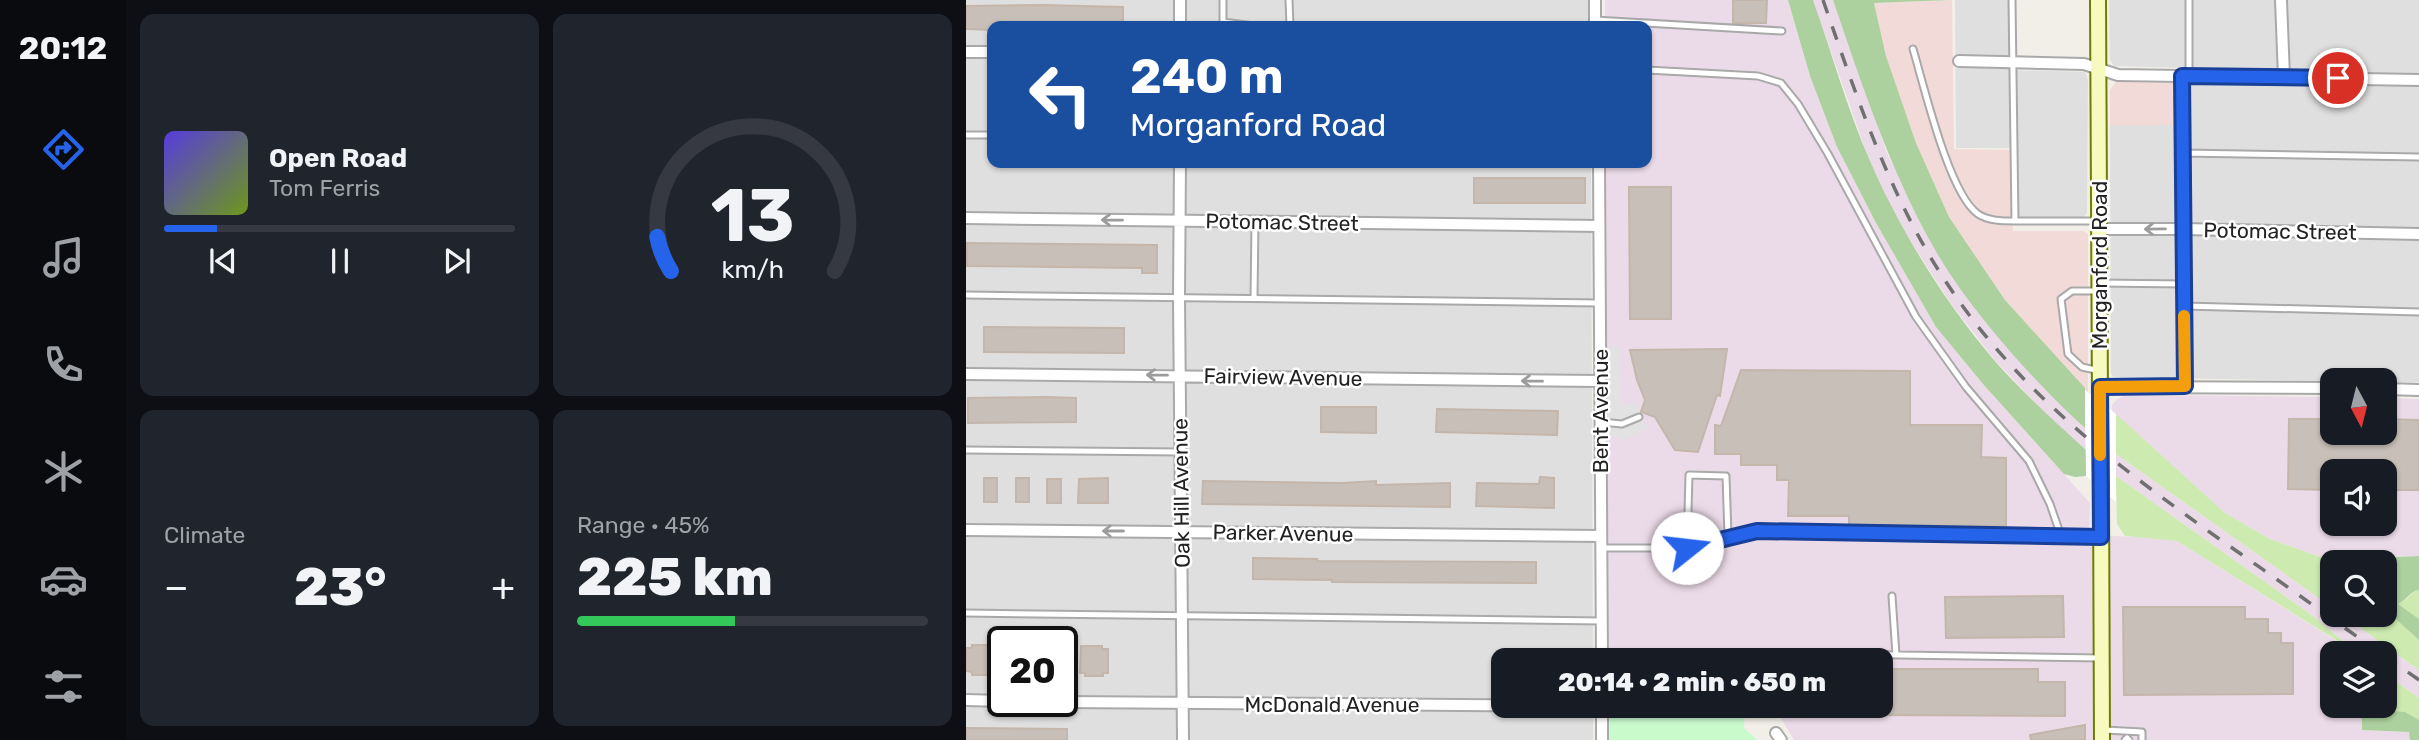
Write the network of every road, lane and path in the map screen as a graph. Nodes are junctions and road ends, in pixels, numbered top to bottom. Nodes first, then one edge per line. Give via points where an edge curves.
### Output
1 (1180, 0) edge
2 (1223, 0) edge
3 (1289, 0) edge
4 (1595, 0) edge
5 (2012, 0) edge
6 (2098, 0) edge
7 (2189, 0) edge
8 (2281, 0) edge
9 (1180, 21) edge
10 (1223, 21) edge
11 (1290, 21) edge
12 (1595, 21) edge
13 (1652, 25) edge
14 (1782, 31) dead end
15 (1913, 50) dead end
16 (966, 52) edge
17 (987, 52) edge
18 (1959, 61) dead end
19 (2012, 63) junction
20 (2099, 69) junction
21 (1652, 70) edge
22 (2186, 76) junction
23 (2284, 77) junction
24 (2419, 80) edge
25 (966, 135) edge
26 (987, 135) edge
27 (2182, 153) junction
28 (2419, 157) edge
29 (1180, 168) edge
30 (1599, 168) edge
31 (966, 219) edge
32 (2015, 221) junction
33 (1180, 222) junction
34 (1255, 222) junction
35 (2099, 225) junction
36 (1599, 226) junction
37 (2184, 229) junction
38 (2419, 234) edge
39 (2184, 284) junction
40 (2100, 287) junction
41 (966, 295) edge
42 (1179, 297) junction
43 (1254, 298) junction
44 (1600, 303) junction
45 (2184, 306) junction
46 (2419, 312) edge
47 (2100, 371) junction
48 (966, 374) edge
49 (1180, 376) junction
50 (1600, 382) junction
51 (2185, 386) junction
52 (2100, 387) junction
53 (2320, 388) edge
54 (2398, 389) edge
55 (2419, 390) edge
56 (1639, 417) dead end
57 (1600, 422) junction
58 (966, 450) edge
59 (1181, 452) junction
60 (966, 530) edge
61 (1182, 532) junction
62 (1601, 536) junction
63 (2061, 536) junction
64 (1728, 537) junction
65 (2101, 537) junction
66 (1601, 548) junction
67 (1687, 548) junction
68 (1892, 596) dead end
69 (966, 613) edge
70 (1183, 617) junction
71 (1602, 621) junction
72 (1602, 648) edge
73 (1893, 655) edge
74 (1896, 655) junction
75 (2101, 658) junction
76 (966, 700) edge
77 (987, 701) edge
78 (1078, 702) edge
79 (1183, 703) junction
80 (1491, 705) edge
81 (1602, 718) edge
82 (2102, 735) edge
83 (2127, 737) edge
84 (1183, 740) edge
85 (1602, 740) edge
86 (2142, 740) edge

1 - 9 street
2 - 10 lane
3 - 11 lane
4 - 12 street
5 - 19 lane
6 - 20 street, Morganford Road
7 - 22 lane
8 - 23 street
13 - 14 lane
15 - 32 lane via 1963,196 1978,214
16 - 17 street
18 - 19 street
19 - 20 street via 2084,64
19 - 32 lane
20 - 22 street via 2118,75
20 - 35 street, Morganford Road
21 - 63 lane via 1758,76 1781,83 1828,154 1916,317 1966,387 2029,461
22 - 23 street
22 - 27 lane
23 - 24 street
25 - 26 lane
27 - 28 lane
27 - 37 lane
29 - 33 street, Oak Hill Avenue
30 - 36 street, Bent Avenue
33 -> 31 street, Potomac Street
32 - 35 lane
33 - 34 street, Potomac Street
33 - 42 street, Oak Hill Avenue
34 - 36 street, Potomac Street
34 - 43 lane
37 -> 35 street, Potomac Street
35 - 40 street, Morganford Road
36 - 44 street, Bent Avenue
37 - 38 street, Potomac Street
37 - 39 lane
39 - 40 lane
39 - 45 lane
40 - 47 street, Morganford Road
40 - 47 lane via 2073,291 2061,299 2068,354 2082,367
41 - 42 lane
42 - 43 lane
42 - 49 street, Oak Hill Avenue
43 - 44 lane
44 - 50 street, Bent Avenue
45 - 46 lane
45 - 51 lane
47 - 52 street, Morganford Road
49 -> 48 street, Fairview Avenue
50 -> 49 street, Fairview Avenue
49 - 59 street, Oak Hill Avenue
50 - 57 street, Bent Avenue
51 - 52 street
51 - 53 street
52 - 65 street, Morganford Road, bridge
54 - 55 street
56 - 57 lane via 1622,424
57 - 62 street, Bent Avenue
58 - 59 lane
59 - 61 street, Oak Hill Avenue
61 -> 60 street, Parker Avenue
61 - 62 street, Parker Avenue
61 - 70 street, Oak Hill Avenue
62 - 66 street, Bent Avenue
63 - 64 lane via 1757,531
63 - 65 lane
64 - 67 lane
64 - 67 lane via 1727,476 1689,475
65 - 75 street, Morganford Road
66 - 67 lane
66 - 71 street, Bent Avenue
68 - 74 lane
69 - 70 lane
70 - 71 lane
70 - 79 street, Oak Hill Avenue
71 - 72 street, Bent Avenue
73 - 74 lane
74 - 75 lane
75 - 82 street, Morganford Road
76 - 77 street
78 - 79 street, McDonald Avenue
79 - 80 street, McDonald Avenue
79 - 84 street, Oak Hill Avenue
81 - 85 street
82 - 83 lane
83 - 86 lane via 2142,732

